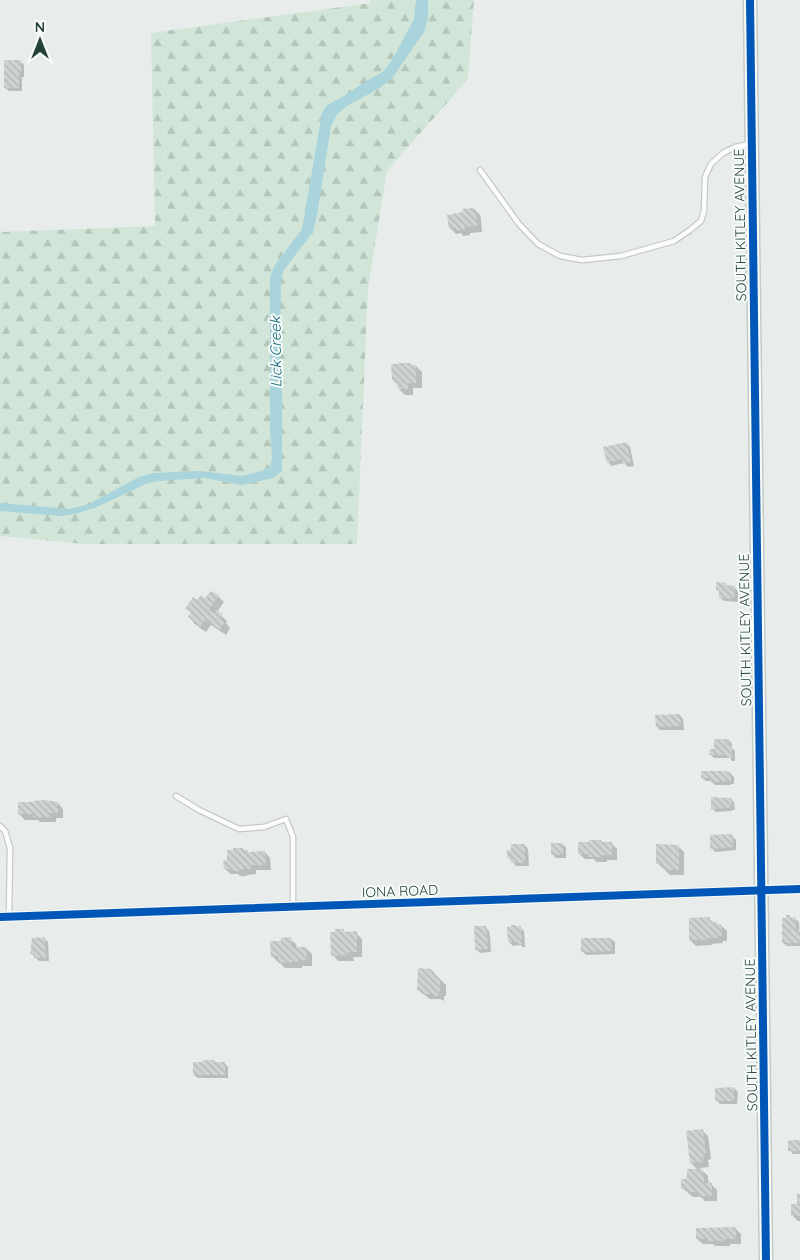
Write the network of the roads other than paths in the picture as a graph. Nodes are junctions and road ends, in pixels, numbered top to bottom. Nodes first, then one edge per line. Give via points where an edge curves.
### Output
1 (750, 0) edge
2 (752, 144) junction
3 (480, 170) dead end
4 (176, 796) dead end
5 (0, 826) edge
6 (800, 889) edge
7 (761, 891) junction
8 (293, 907) junction
9 (5, 917) edge
10 (766, 1260) edge

1 - 2 street, SOUTH KITLEY AVENUE
2 - 3 lane via 735,147 711,164 705,177 701,221 674,241 621,256 582,260 560,256 538,244 519,224
2 - 7 street, SOUTH KITLEY AVENUE
4 - 8 lane via 240,829 264,828 286,819 293,837
5 - 9 lane via 10,848
6 - 7 street, IONA ROAD
7 - 8 street, IONA ROAD
7 - 10 street, SOUTH KITLEY AVENUE
8 - 9 street, IONA ROAD

